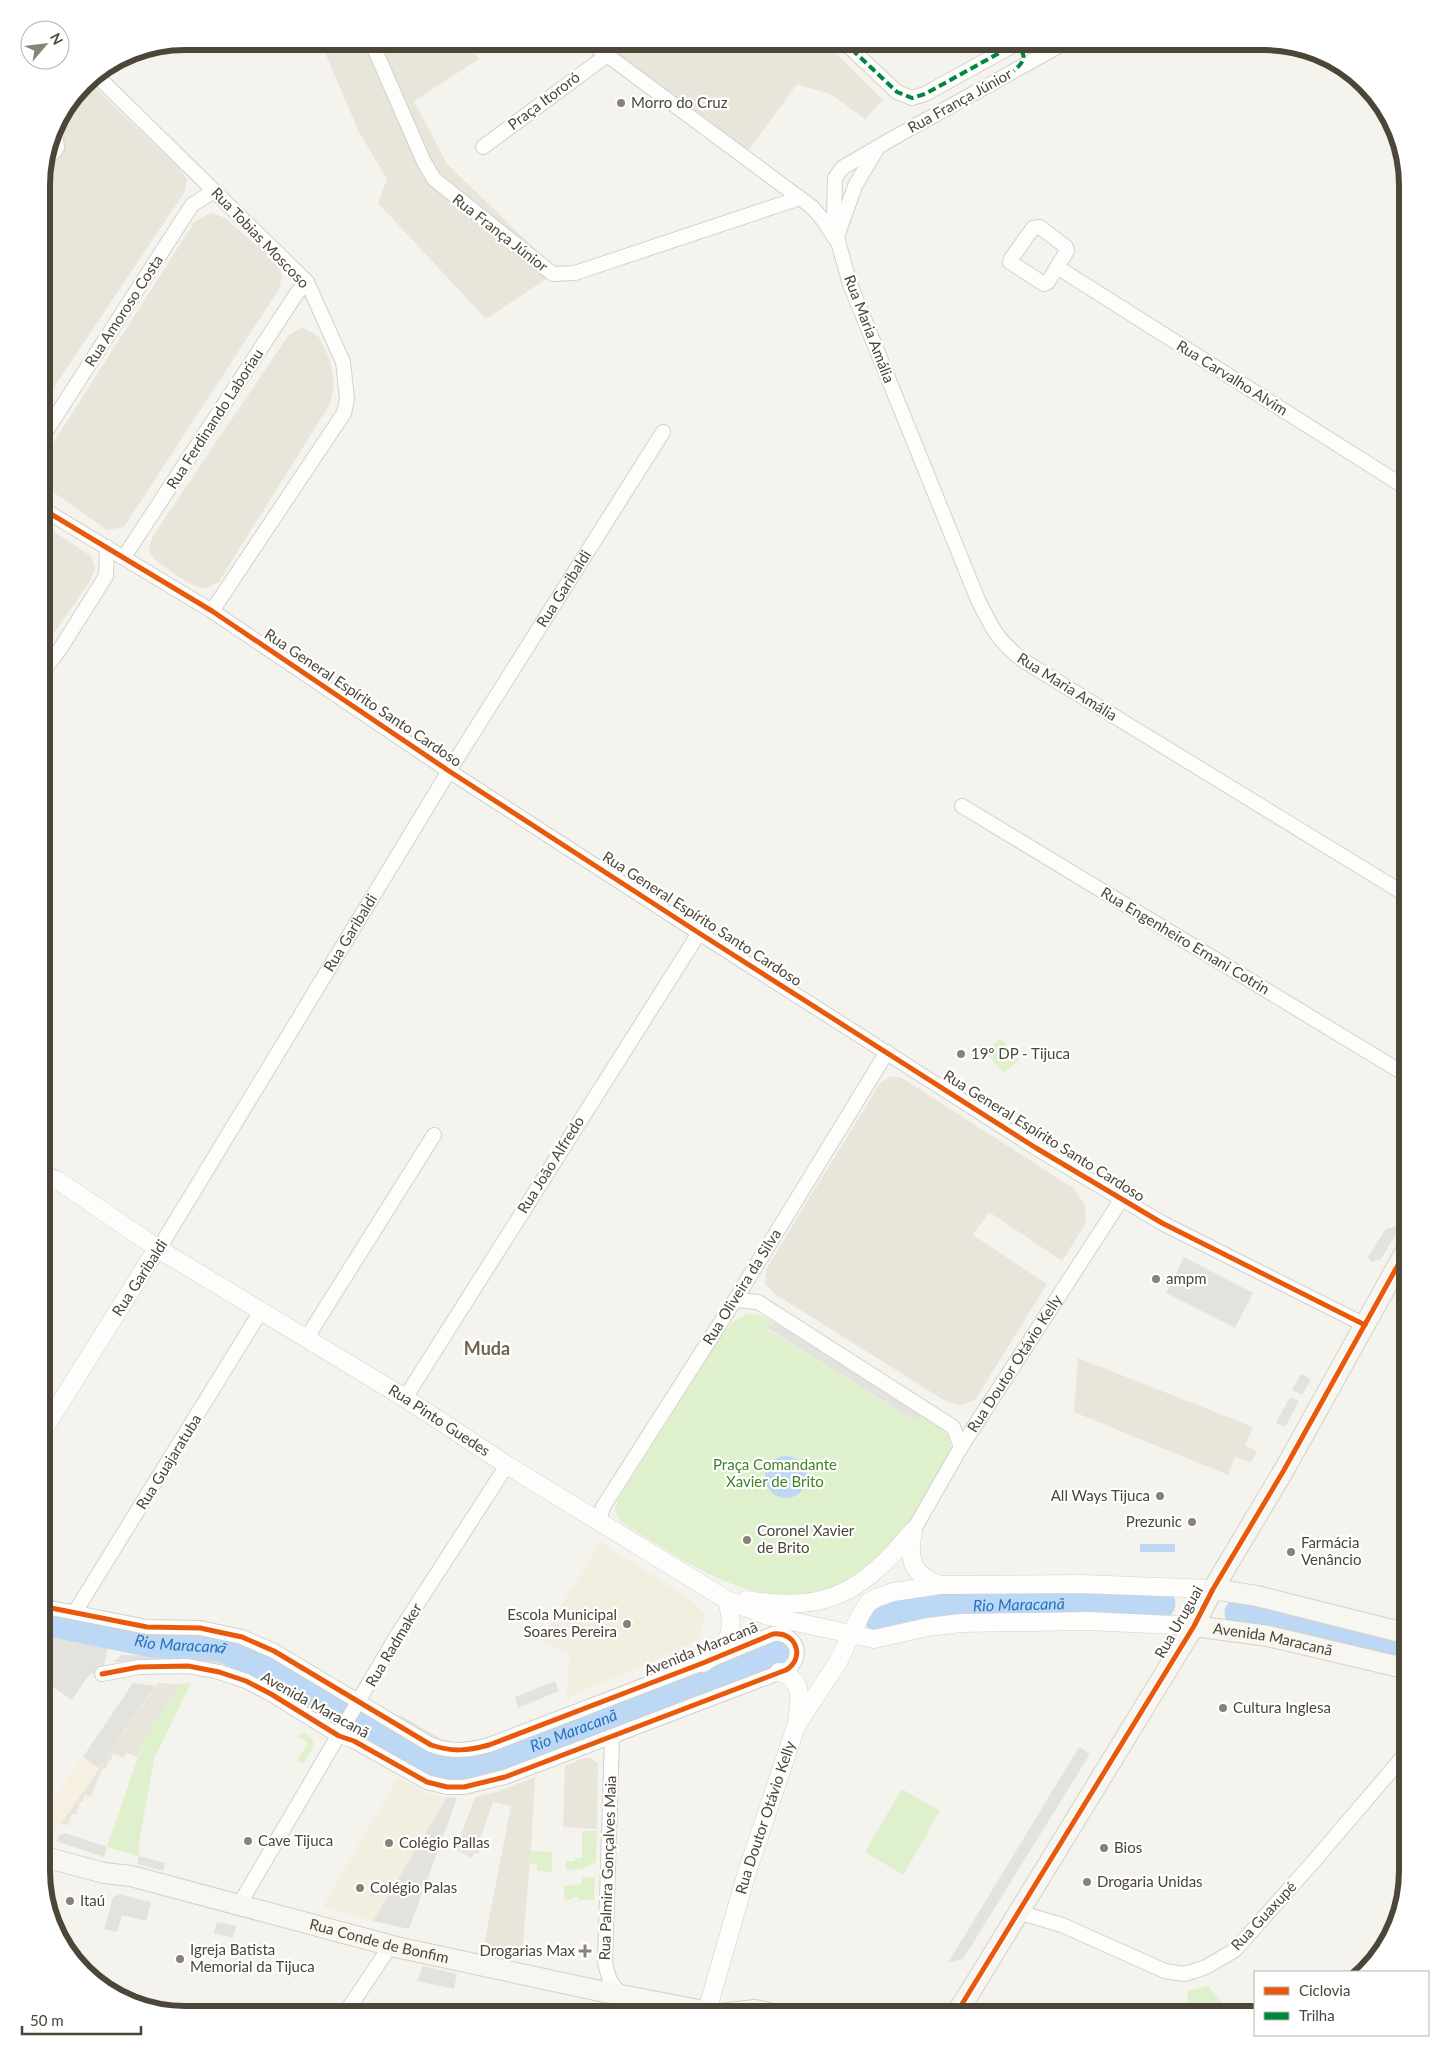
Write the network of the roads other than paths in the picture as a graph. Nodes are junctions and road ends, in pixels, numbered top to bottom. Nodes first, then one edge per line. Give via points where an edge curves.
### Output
1 (375, 50) edge
2 (599, 50) edge
3 (853, 50) edge
4 (1004, 50) edge
5 (1021, 50) edge
6 (1051, 50) edge
7 (606, 56) junction
8 (1014, 71) junction
9 (101, 80) edge
10 (878, 146) junction
11 (483, 147) dead end
12 (214, 191) junction
13 (800, 198) junction
14 (838, 240) junction
15 (1057, 267) dead end
16 (307, 282) junction
17 (50, 426) edge
18 (663, 432) dead end
19 (1399, 482) edge
20 (50, 513) edge
21 (107, 547) junction
22 (124, 557) junction
23 (212, 611) junction
24 (50, 663) edge
25 (449, 771) junction
26 (962, 806) dead end
27 (1399, 890) edge
28 (699, 933) junction
29 (886, 1052) junction
30 (1399, 1071) edge
31 (434, 1135) dead end
32 (50, 1183) edge
33 (1121, 1200) junction
34 (160, 1250) junction
35 (1399, 1263) edge
36 (735, 1300) junction
37 (261, 1311) junction
38 (1364, 1325) junction
39 (306, 1339) junction
40 (404, 1398) junction
41 (50, 1420) edge
42 (961, 1446) junction
43 (508, 1465) junction
44 (599, 1521) junction
45 (913, 1531) junction
46 (940, 1585) junction
47 (1213, 1588) junction
48 (724, 1598) junction
49 (50, 1608) edge
50 (75, 1612) junction
51 (1194, 1626) junction
52 (1399, 1632) edge
53 (852, 1635) junction
54 (703, 1663) junction
55 (1399, 1667) edge
56 (779, 1672) junction
57 (102, 1674) dead end
58 (358, 1704) junction
59 (796, 1726) junction
60 (342, 1731) junction
61 (612, 1737) junction
62 (1399, 1762) edge
63 (50, 1858) edge
64 (239, 1905) junction
65 (1018, 1912) junction
66 (391, 1945) junction
67 (621, 1995) junction
68 (349, 2006) edge
69 (679, 2006) edge
70 (718, 2006) edge
71 (961, 2006) edge

1 - 13 street, Rua França Júnior via 434,179 553,274 576,273
2 - 7 street
3 - 4 street via 897,92 912,98
5 - 8 street via 1023,62
6 - 8 street, Rua França Júnior
7 - 11 street, Praça Itororó
7 - 13 street
8 - 10 street, Rua França Júnior
9 - 12 street, Rua Tobias Moscoso
10 - 14 street via 855,186
10 - 14 street, Rua França Júnior via 842,168 835,178 834,216
12 - 16 street, Rua Tobias Moscoso
12 - 17 street, Rua Amoroso Costa via 192,205
13 - 14 street via 812,207
14 - 27 street, Rua Maria Amália via 850,284 974,591 1005,647
15 - 19 street, Rua Carvalho Alvim
16 - 22 street, Rua Ferdinando Laboriau
16 - 23 street, Rua Tobias Moscoso via 343,362 347,399 344,413
18 - 25 street, Rua Garibaldi
20 - 21 street, Rua General Espírito Santo Cardoso
21 - 22 street, Rua General Espírito Santo Cardoso
21 - 24 street via 106,576
22 - 23 street, Rua General Espírito Santo Cardoso
23 - 25 street, Rua General Espírito Santo Cardoso
25 - 28 street, Rua General Espírito Santo Cardoso
25 - 34 street, Rua Garibaldi
26 - 30 street, Rua Engenheiro Ernani Cotrin
28 - 29 street, Rua General Espírito Santo Cardoso
28 - 40 street, Rua João Alfredo
29 - 33 street, Rua General Espírito Santo Cardoso
29 - 36 street, Rua Oliveira da Silva
31 - 39 street
32 - 34 street, Rua Pinto Guedes
33 - 38 street, Rua General Espírito Santo Cardoso
33 - 42 street, Rua Doutor Otávio Kelly
34 - 37 street, Rua Pinto Guedes
34 - 41 street, Rua Garibaldi via 151,1258
35 - 38 main road, Rua Uruguai
36 - 42 street via 758,1302 953,1427
36 - 44 street, Rua Oliveira da Silva via 603,1507
37 - 39 street, Rua Pinto Guedes
37 - 50 street, Rua Guajaratuba
38 - 47 main road, Rua Uruguai via 1284,1470
39 - 40 street, Rua Pinto Guedes
40 - 43 street, Rua Pinto Guedes
42 - 45 street, Rua Doutor Otávio Kelly
43 - 44 street, Rua Pinto Guedes
43 - 58 street, Rua Radmaker via 396,1637
44 - 48 street, Rua Pinto Guedes
45 - 46 street via 910,1549 914,1567 922,1577
45 - 48 street via 872,1575 858,1586 832,1598 773,1604
46 - 47 street via 1081,1584
46 - 53 street via 876,1598 863,1610
47 - 51 main road, Rua Uruguai
47 - 52 main road
48 - 53 street, Rua Pinto Guedes via 768,1616
48 - 54 street via 731,1619 729,1638 721,1650
49 - 50 street, Avenida Maracanã
50 - 58 street, Avenida Maracanã via 147,1627 200,1628 242,1636 274,1651
51 - 53 street, Avenida Maracanã via 1088,1621 961,1623 874,1639
51 - 55 main road, Avenida Maracanã via 1268,1636
51 - 65 main road, Rua Uruguai
53 - 59 street, Rua Doutor Otávio Kelly
54 - 56 street, Avenida Maracanã via 779,1633 793,1640 797,1653 791,1666
54 - 58 street, Avenida Maracanã via 489,1745 463,1751 446,1750 430,1744
56 - 59 street via 793,1679 798,1686
56 - 61 street, Avenida Maracanã
57 - 60 street, Avenida Maracanã via 139,1667 188,1666 212,1670 246,1681
58 - 60 street, Rua Radmaker
59 - 70 street, Rua Doutor Otávio Kelly via 748,1872
60 - 61 street, Avenida Maracanã via 427,1782 447,1787 464,1787 506,1777
60 - 64 street, Rua Radmaker
61 - 67 street, Rua Palmira Gonçalves Maia via 605,1963 610,1980
62 - 65 street, Rua Guaxupé via 1235,1950 1206,1967 1184,1974 1165,1971 1062,1925
63 - 64 main road, Rua Conde de Bonfim
64 - 66 main road, Rua Conde de Bonfim
65 - 71 main road, Rua Uruguai
66 - 67 main road, Rua Conde de Bonfim
66 - 68 street
67 - 69 main road, Rua Conde de Bonfim

